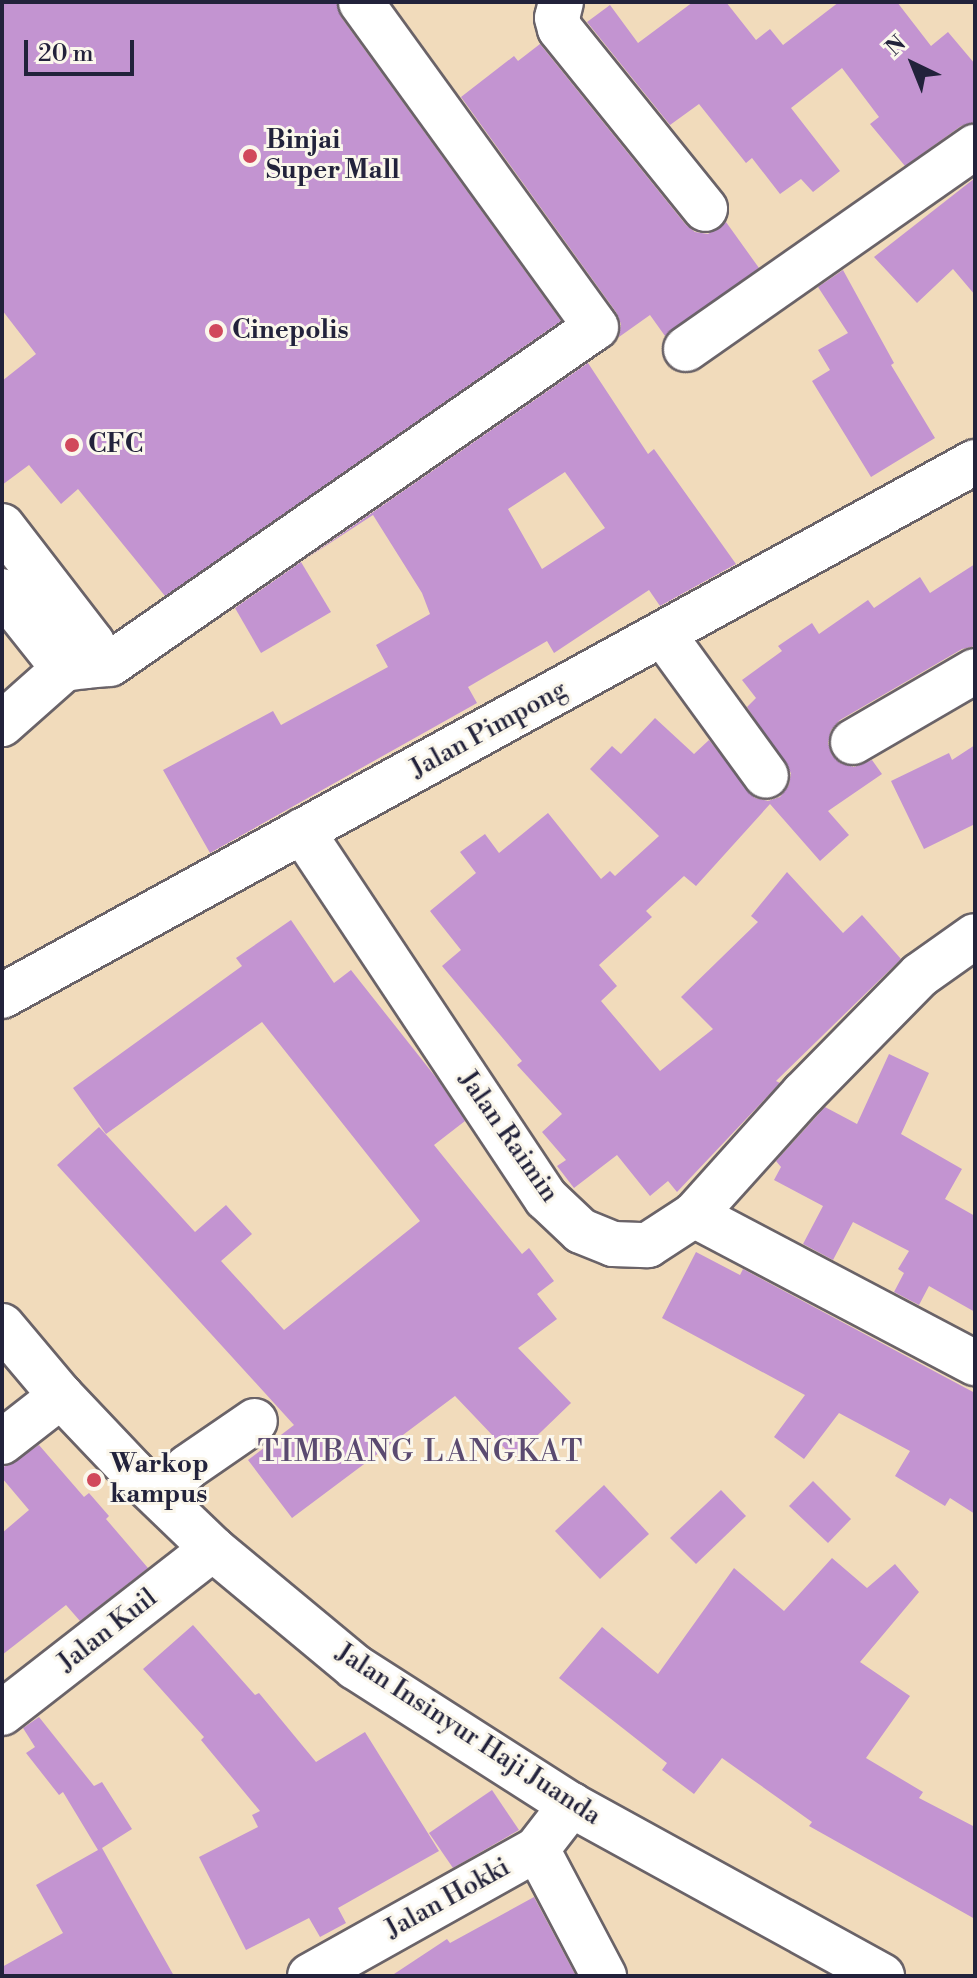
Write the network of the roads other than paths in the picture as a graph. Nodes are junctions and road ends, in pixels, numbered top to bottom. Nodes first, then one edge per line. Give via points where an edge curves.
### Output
1 (361, 2) edge
2 (561, 2) edge
3 (975, 147) edge
4 (705, 209) dead end
5 (686, 349) dead end
6 (975, 462) edge
7 (2, 526) edge
8 (2, 591) edge
9 (663, 634) junction
10 (75, 668) junction
11 (975, 671) edge
12 (2, 724) edge
13 (853, 742) dead end
14 (766, 776) dead end
15 (302, 831) junction
16 (975, 936) edge
17 (2, 996) edge
18 (694, 1215) junction
19 (2, 1326) edge
20 (975, 1363) edge
21 (61, 1396) junction
22 (255, 1421) dead end
23 (2, 1442) edge
24 (158, 1495) junction
25 (213, 1549) junction
26 (2, 1713) edge
27 (571, 1805) junction
28 (537, 1849) junction
29 (310, 1976) edge
30 (604, 1976) edge
31 (882, 1976) edge

1 - 10 street via 596,327 110,664
2 - 4 street via 560,29
3 - 5 street
6 - 9 street, Jalan Pimpong
7 - 10 street via 92,643 93,655
8 - 10 street
9 - 14 street
9 - 15 street, Jalan Pimpong
10 - 12 street
11 - 13 street
15 - 17 street, Jalan Pimpong
15 - 18 street, Jalan Raimin via 546,1198 581,1231 613,1244 648,1245
16 - 18 street, Jalan Raimin via 920,975
18 - 20 street
19 - 21 street, Jalan Insinyur Haji Juanda
21 - 23 street
21 - 24 street, Jalan Insinyur Haji Juanda
22 - 24 street via 188,1467
24 - 25 street, Jalan Insinyur Haji Juanda
25 - 26 street, Jalan Kuil
25 - 27 street, Jalan Insinyur Haji Juanda via 355,1667
27 - 28 street, Jalan Hokki
27 - 31 street, Jalan Insinyur Haji Juanda
28 - 29 street, Jalan Hokki
28 - 30 street

